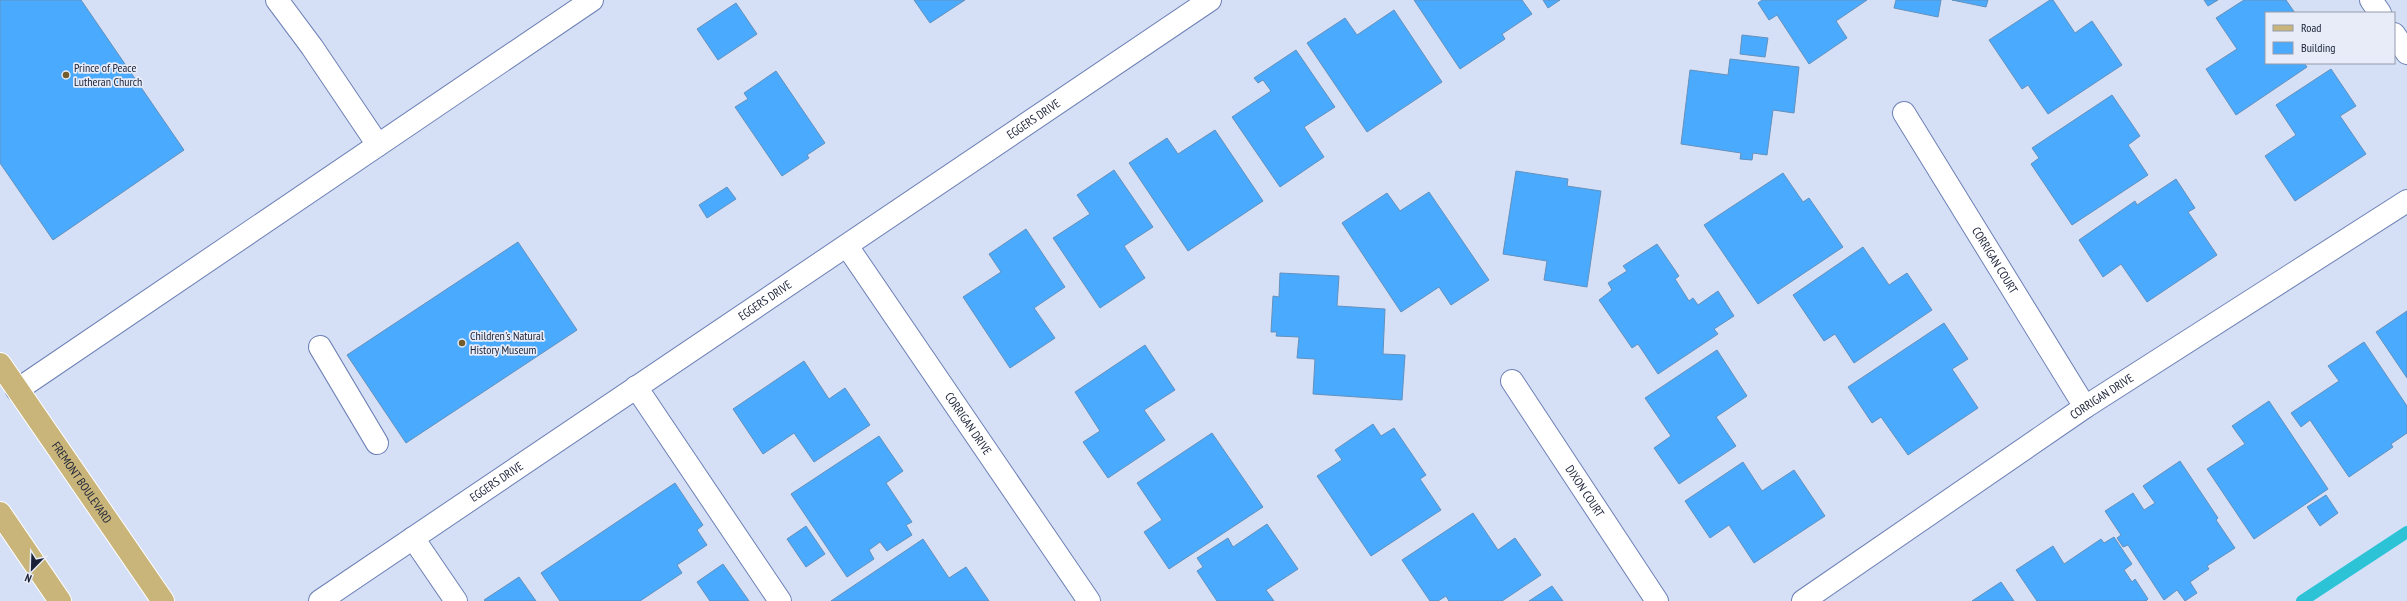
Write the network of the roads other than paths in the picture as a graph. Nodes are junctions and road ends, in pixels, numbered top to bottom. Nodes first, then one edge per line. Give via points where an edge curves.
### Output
1 (277, 0) edge
2 (592, 0) edge
3 (1210, 0) edge
4 (2371, 0) edge
5 (2379, 12) edge
6 (2395, 35) edge
7 (2407, 53) edge
8 (1904, 113) dead end
9 (378, 146) junction
10 (2407, 201) edge
11 (847, 246) junction
12 (320, 347) dead end
13 (0, 364) edge
14 (1512, 381) dead end
15 (636, 387) junction
16 (17, 390) junction
17 (2085, 407) junction
18 (377, 443) dead end
19 (0, 513) edge
20 (413, 538) junction
21 (60, 601) edge
22 (163, 601) edge
23 (320, 601) edge
24 (456, 601) edge
25 (780, 601) edge
26 (1089, 601) edge
27 (1657, 601) edge
28 (1803, 601) edge

1 - 9 street via 312,47
2 - 9 street
3 - 11 street, EGGERS DRIVE
4 - 5 street
6 - 7 street
8 - 17 street, CORRIGAN COURT
9 - 16 street
10 - 17 street, CORRIGAN DRIVE
11 - 15 street, EGGERS DRIVE
11 - 26 street, CORRIGAN DRIVE
12 - 18 street
13 - 16 main road, FREMONT BOULEVARD
14 - 27 street, DIXON COURT
15 - 20 street, EGGERS DRIVE
15 - 25 street
16 - 22 main road, FREMONT BOULEVARD
17 - 28 street, CORRIGAN DRIVE
19 - 21 main road
20 - 23 street, EGGERS DRIVE
20 - 24 street

